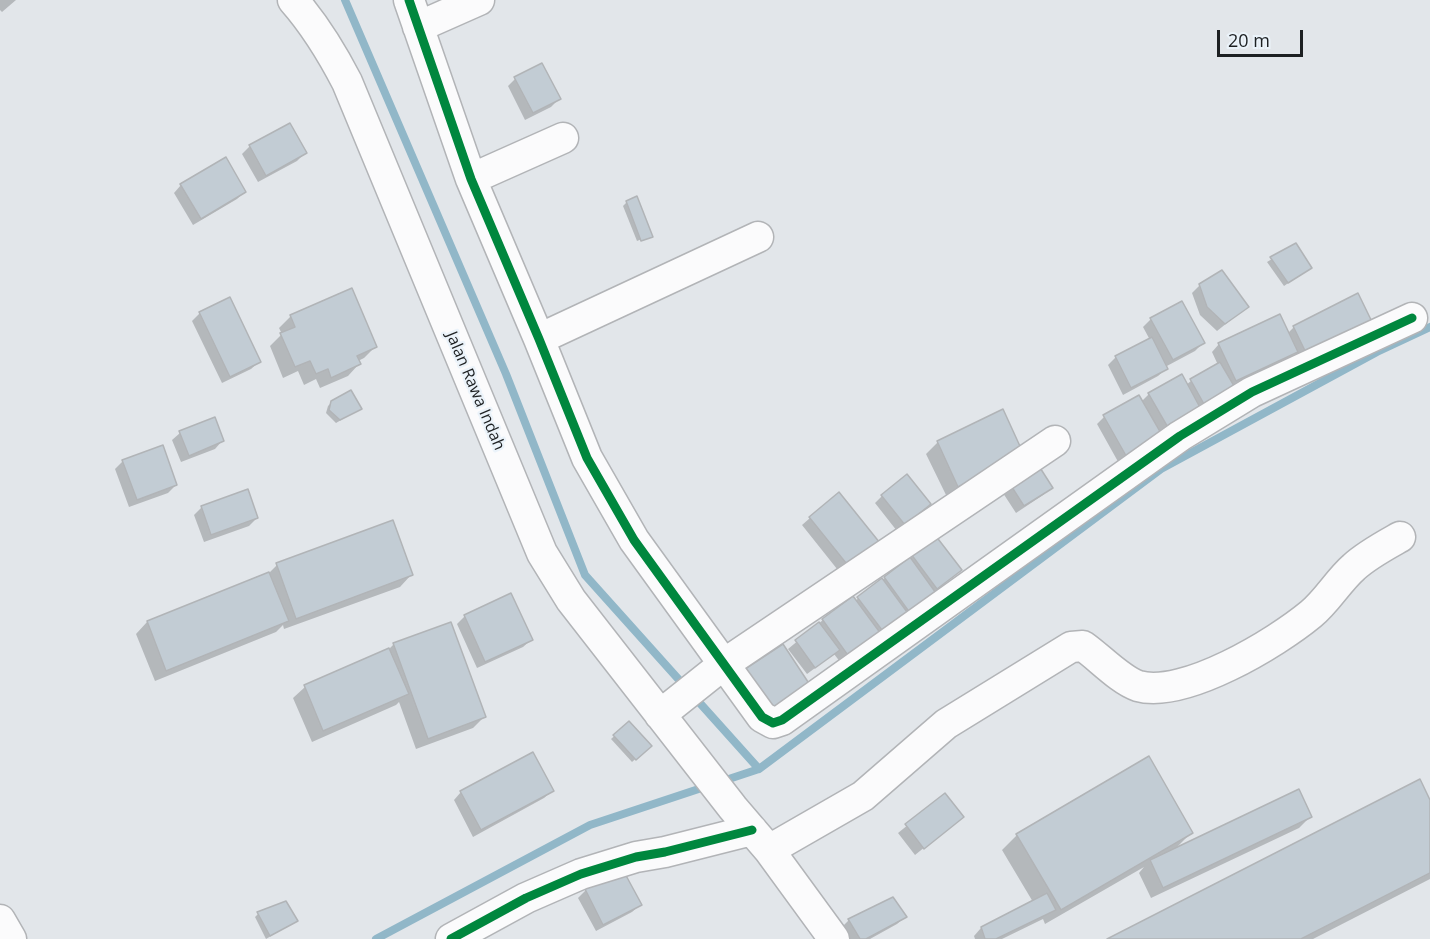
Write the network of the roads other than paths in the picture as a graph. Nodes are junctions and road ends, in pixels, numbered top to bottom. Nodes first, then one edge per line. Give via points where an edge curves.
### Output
1 (293, 0) edge
2 (479, 0) edge
3 (414, 13) edge
4 (563, 138) dead end
5 (471, 179) junction
6 (758, 237) dead end
7 (1412, 318) dead end
8 (539, 339) junction
9 (1055, 441) dead end
10 (1400, 537) dead end
11 (717, 669) junction
12 (666, 710) junction
13 (751, 829) junction
14 (0, 920) edge
15 (11, 939) edge
16 (451, 939) edge
17 (834, 939) edge

1 - 12 street, Jalan Rawa Indah via 330,49 347,82 542,553 571,600
2 - 3 street
3 - 5 street
4 - 5 street
5 - 8 street
6 - 8 street
7 - 11 street via 1252,392 1180,436 782,720 773,723 762,717
8 - 11 street via 593,468
9 - 11 street
10 - 13 street via 1354,566 1313,613 1279,638 1209,676 1164,686 1139,686 1127,681 1083,645 1071,647 946,724 863,796
11 - 12 street
12 - 13 street, Jalan Rawa Indah via 696,760
13 - 16 street via 581,874 526,898
13 - 17 street
14 - 15 street

